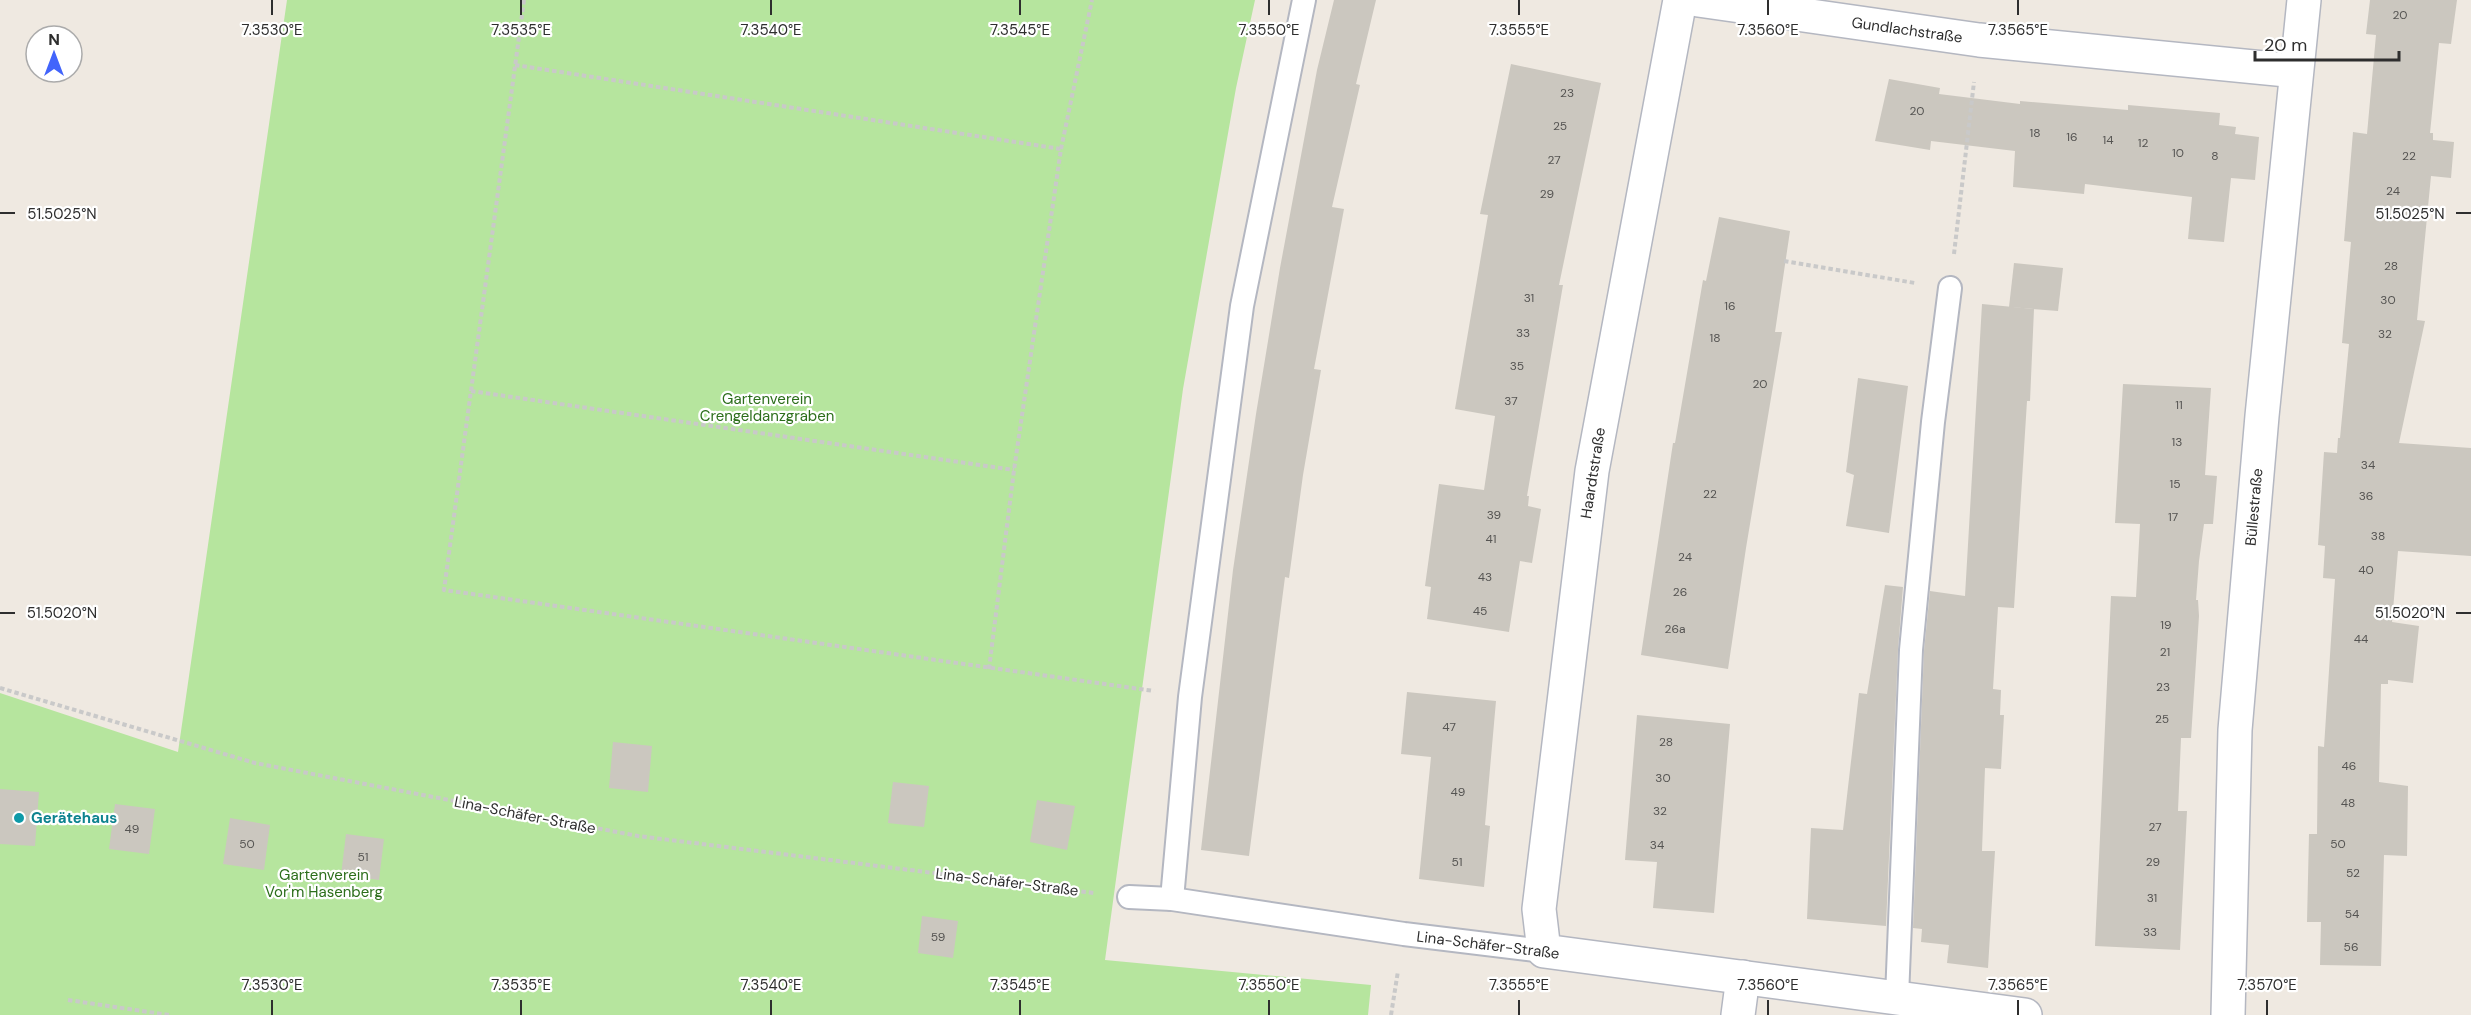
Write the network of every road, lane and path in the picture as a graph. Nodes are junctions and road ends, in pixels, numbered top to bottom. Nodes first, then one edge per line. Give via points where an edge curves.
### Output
1 (524, 0) edge
2 (1092, 0) edge
3 (1304, 0) edge
4 (1680, 0) edge
5 (1698, 0) edge
6 (2304, 0) edge
7 (1979, 40) junction
8 (515, 65) junction
9 (2296, 71) junction
10 (1061, 149) junction
11 (1784, 261) dead end
12 (1950, 288) junction
13 (471, 391) junction
14 (1014, 470) junction
15 (988, 669) junction
16 (0, 688) edge
17 (1190, 697) junction
18 (1129, 897) joint
19 (1172, 899) junction
20 (1404, 934) junction
21 (1544, 951) junction
22 (1743, 977) junction
23 (1897, 997) junction
24 (68, 1000) dead end
25 (169, 1015) edge
26 (1391, 1015) edge
27 (1738, 1015) edge
28 (2025, 1015) edge
29 (2228, 1015) edge

1 - 8 path
2 - 10 path
3 - 17 lane via 1242,306
4 - 21 street, Haardtstraße via 1592,471 1539,909
5 - 7 street, Gundlachstraße
6 - 9 street, Büllestraße
7 - 9 street, Gundlachstraße
7 - 12 path
8 - 10 path
8 - 13 path
9 - 29 street, Büllestraße via 2235,730
10 - 14 path
11 - 12 path
12 - 23 lane via 1911,650
13 - 14 path
13 - 15 path via 444,590
14 - 15 path
15 - 17 path
16 - 18 path, Lina-Schäfer-Straße via 255,763 627,834
17 - 19 lane
18 - 19 lane, Lina-Schäfer-Straße
19 - 20 lane, Lina-Schäfer-Straße
20 - 21 lane, Lina-Schäfer-Straße
20 - 26 path
21 - 22 street, Lina-Schäfer-Straße
22 - 23 street, Lina-Schäfer-Straße
22 - 27 street
23 - 28 street, Lina-Schäfer-Straße
24 - 25 path

